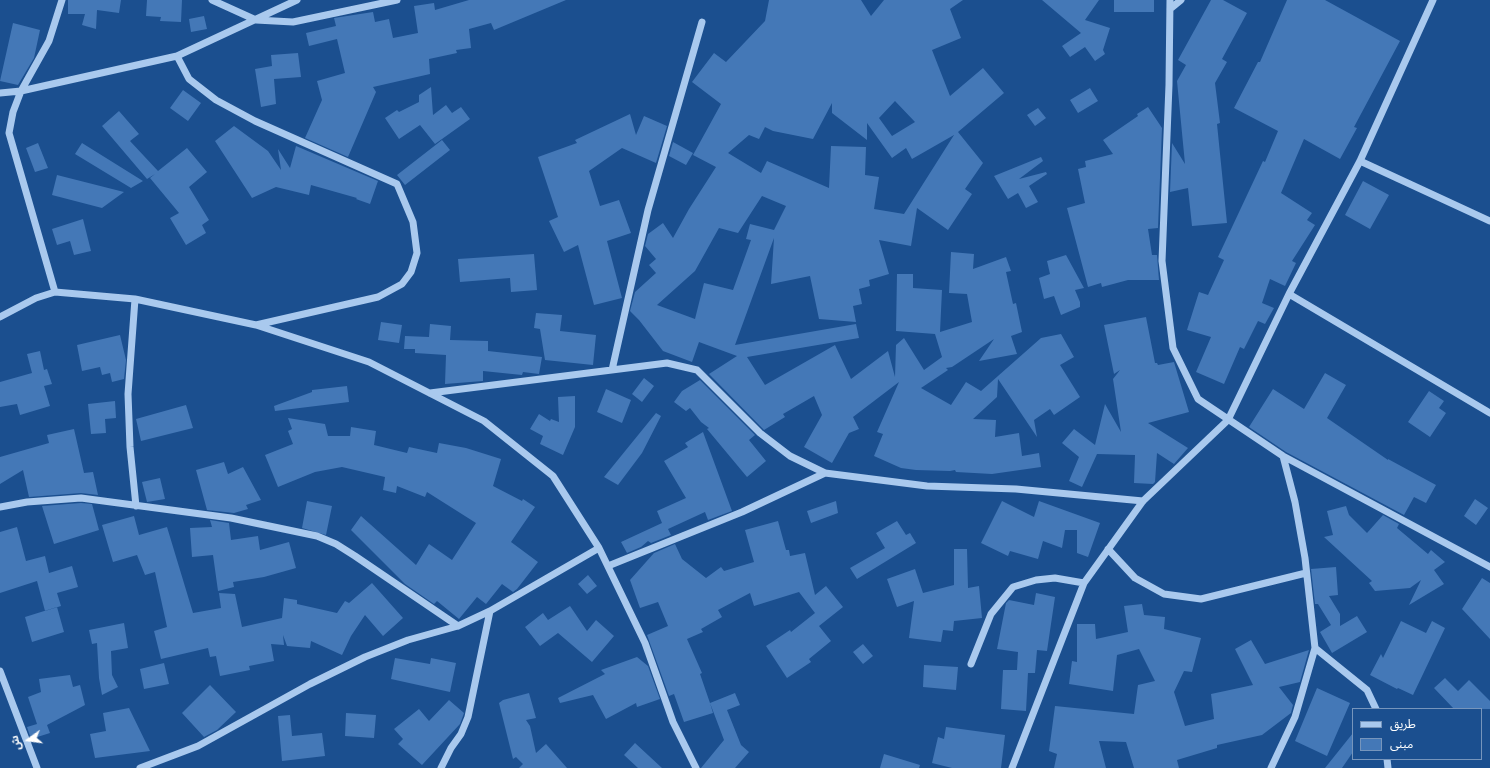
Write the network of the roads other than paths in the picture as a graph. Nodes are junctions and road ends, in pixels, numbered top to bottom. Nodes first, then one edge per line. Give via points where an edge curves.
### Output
1 (62, 0) edge
2 (212, 0) edge
3 (297, 0) edge
4 (396, 0) edge
5 (1170, 0) edge
6 (1181, 0) edge
7 (1433, 0) edge
8 (1170, 9) junction
9 (256, 20) junction
10 (702, 22) dead end
11 (177, 56) junction
12 (21, 91) junction
13 (0, 94) edge
14 (1360, 161) junction
15 (1490, 221) edge
16 (55, 292) junction
17 (1289, 294) junction
18 (135, 299) junction
19 (0, 317) edge
20 (256, 325) junction
21 (612, 370) junction
22 (430, 393) junction
23 (1490, 413) edge
24 (1228, 420) junction
25 (1283, 456) junction
26 (825, 473) junction
27 (1143, 501) junction
28 (136, 506) junction
29 (0, 507) edge
30 (599, 548) junction
31 (1108, 549) junction
32 (608, 566) junction
33 (1490, 568) edge
34 (1306, 573) junction
35 (1084, 583) junction
36 (490, 612) junction
37 (458, 626) junction
38 (1315, 648) junction
39 (971, 664) dead end
40 (0, 671) edge
41 (1376, 708) edge
42 (37, 768) edge
43 (140, 768) edge
44 (442, 768) edge
45 (696, 768) edge
46 (1012, 768) edge
47 (1271, 768) edge

1 - 12 street via 49,41
2 - 9 street
3 - 9 street
4 - 9 street via 293,22
5 - 8 street
6 - 8 street
7 - 14 street
8 - 24 street via 1162,261 1173,348 1198,399
9 - 11 street
10 - 21 street via 648,210
11 - 12 street
11 - 20 street via 189,79 216,100 255,121 397,184 413,222 417,253 402,284 378,297
12 - 13 street
12 - 16 street via 9,133
14 - 15 street
14 - 17 street
16 - 18 street
16 - 19 street via 36,298
17 - 23 street
17 - 24 street
18 - 20 street
18 - 28 street via 128,394
20 - 22 street via 369,362
21 - 22 street
21 - 26 street via 667,363 696,370 760,433 790,456
22 - 30 street via 484,421 553,476
24 - 25 street
24 - 27 street
25 - 33 street
25 - 34 street via 1295,502
26 - 27 street via 927,486 1016,489
26 - 32 street via 742,512
27 - 31 street
28 - 29 street via 81,498
28 - 37 street via 231,518 317,536 355,556
30 - 32 street
30 - 36 street
31 - 34 street via 1135,578 1164,594 1201,599
31 - 35 street
32 - 45 street via 646,643 673,722
34 - 38 street
35 - 39 street via 1055,578 1036,580 1013,587 991,614
35 - 46 street
36 - 37 street
36 - 44 street via 468,717
37 - 43 street via 408,640 365,657 310,684 198,746
38 - 41 street via 1367,690
38 - 47 street via 1295,717
40 - 42 street

